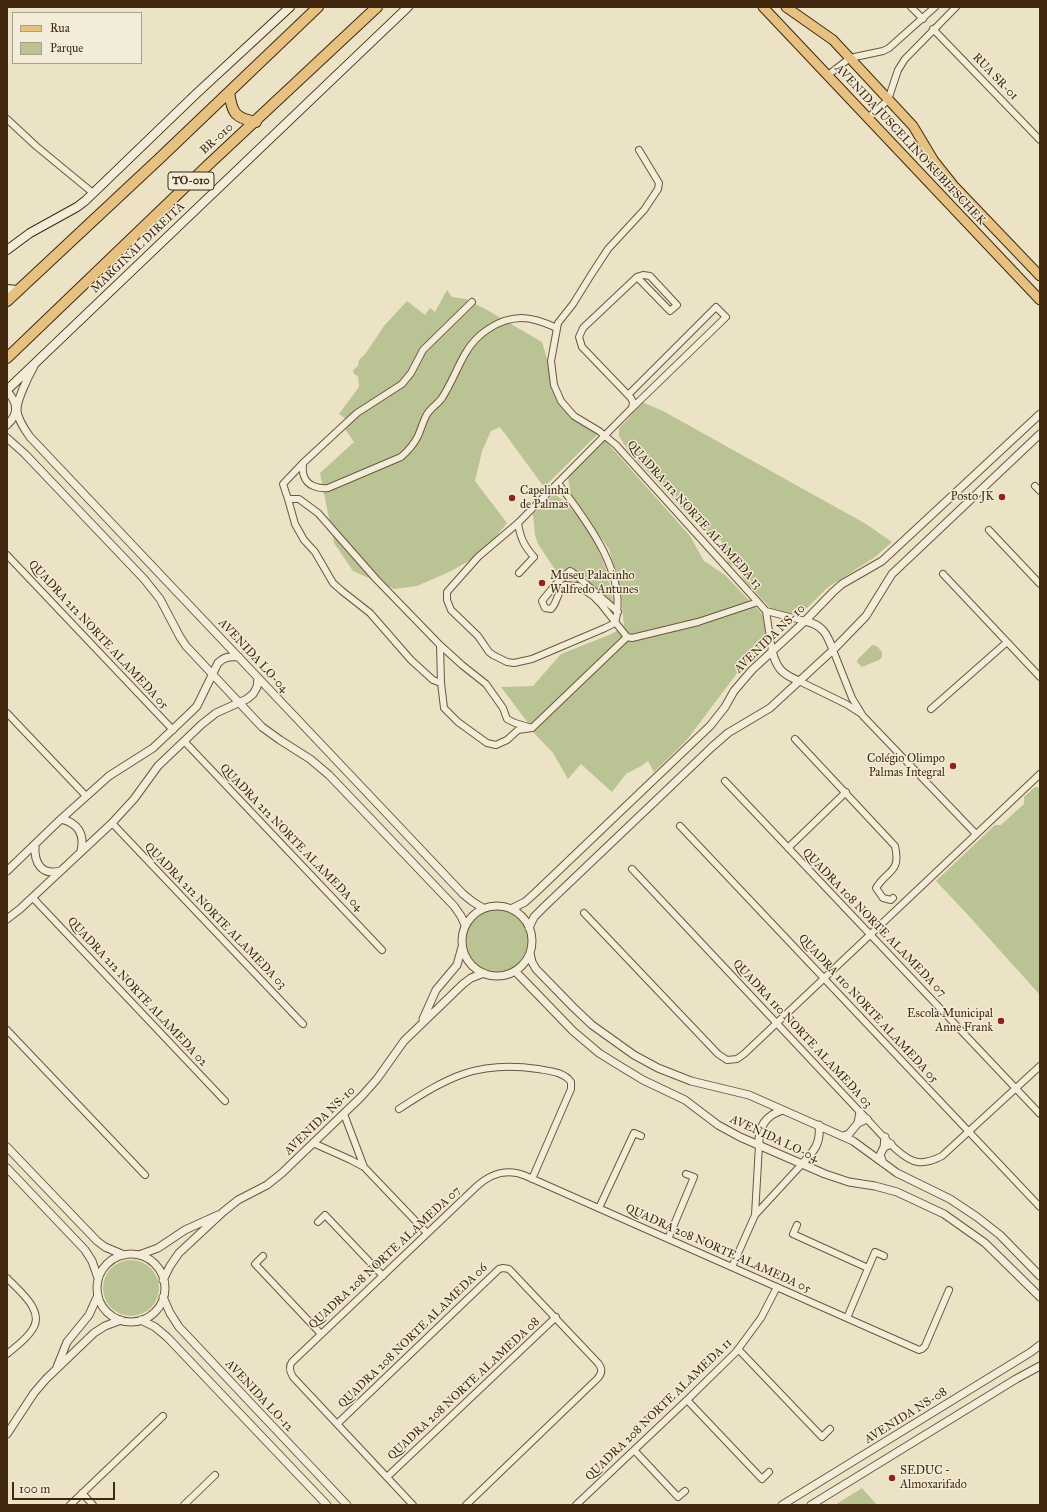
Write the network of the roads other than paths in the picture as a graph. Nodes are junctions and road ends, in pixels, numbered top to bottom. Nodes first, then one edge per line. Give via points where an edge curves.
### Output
1 (290, 7) edge
2 (318, 7) edge
3 (377, 7) edge
4 (408, 7) edge
5 (763, 7) edge
6 (786, 7) edge
7 (911, 7) edge
8 (935, 7) edge
9 (956, 7) edge
10 (923, 19) junction
11 (933, 29) junction
12 (850, 58) junction
13 (828, 75) junction
14 (229, 92) junction
15 (888, 100) junction
16 (868, 118) junction
17 (7, 119) edge
18 (256, 122) junction
19 (1040, 140) edge
20 (639, 150) dead end
21 (93, 193) junction
22 (7, 250) edge
23 (1040, 276) edge
24 (637, 277) junction
25 (12, 290) edge
26 (1040, 300) edge
27 (7, 301) edge
28 (472, 302) dead end
29 (558, 328) junction
30 (7, 358) edge
31 (35, 363) junction
32 (7, 390) edge
33 (628, 395) junction
34 (632, 408) junction
35 (17, 410) junction
36 (1040, 414) edge
37 (7, 425) edge
38 (1040, 434) edge
39 (604, 436) junction
40 (7, 438) edge
41 (303, 463) junction
42 (558, 483) junction
43 (1035, 486) dead end
44 (1040, 491) edge
45 (288, 499) junction
46 (518, 523) junction
47 (989, 530) dead end
48 (7, 555) edge
49 (519, 573) dead end
50 (943, 574) dead end
51 (1040, 584) edge
52 (758, 602) junction
53 (766, 611) junction
54 (618, 612) junction
55 (805, 621) junction
56 (615, 623) junction
57 (627, 637) junction
58 (1007, 642) junction
59 (440, 645) junction
60 (832, 650) junction
61 (772, 651) junction
62 (239, 657) junction
63 (213, 674) junction
64 (1040, 677) edge
65 (258, 678) junction
66 (799, 681) junction
67 (440, 683) junction
68 (239, 702) junction
69 (931, 709) dead end
70 (7, 714) edge
71 (863, 716) junction
72 (532, 728) junction
73 (173, 730) junction
74 (795, 739) dead end
75 (184, 741) junction
76 (1040, 774) edge
77 (725, 781) dead end
78 (846, 792) junction
79 (86, 796) junction
80 (61, 819) junction
81 (112, 823) junction
82 (680, 826) dead end
83 (976, 834) junction
84 (35, 846) junction
85 (788, 848) junction
86 (81, 851) junction
87 (632, 870) dead end
88 (7, 871) edge
89 (60, 871) junction
90 (33, 898) junction
91 (893, 898) dead end
92 (483, 908) junction
93 (511, 909) junction
94 (584, 913) dead end
95 (7, 919) edge
96 (465, 925) junction
97 (528, 928) junction
98 (871, 935) junction
99 (462, 947) junction
100 (382, 950) dead end
101 (530, 953) junction
102 (515, 971) junction
103 (484, 973) junction
104 (824, 979) junction
105 (778, 1023) junction
106 (303, 1024) dead end
107 (416, 1029) junction
108 (7, 1030) edge
109 (1040, 1066) edge
110 (1016, 1088) junction
111 (225, 1101) dead end
112 (399, 1109) dead end
113 (783, 1110) junction
114 (860, 1112) junction
115 (344, 1114) junction
116 (1040, 1114) edge
117 (867, 1119) junction
118 (858, 1123) junction
119 (819, 1125) junction
120 (969, 1132) junction
121 (641, 1136) dead end
122 (843, 1136) junction
123 (885, 1137) joint
124 (313, 1143) junction
125 (759, 1145) junction
126 (887, 1146) junction
127 (7, 1147) edge
128 (883, 1163) junction
129 (802, 1164) junction
130 (364, 1167) junction
131 (7, 1168) edge
132 (506, 1173) joint
133 (686, 1174) dead end
134 (145, 1175) dead end
135 (532, 1179) junction
136 (1040, 1207) edge
137 (599, 1208) junction
138 (223, 1212) junction
139 (755, 1215) junction
140 (318, 1222) dead end
141 (797, 1225) dead end
142 (427, 1233) junction
143 (668, 1239) junction
144 (124, 1255) junction
145 (139, 1255) junction
146 (262, 1256) dead end
147 (884, 1256) dead end
148 (732, 1267) junction
149 (868, 1268) junction
150 (382, 1276) junction
151 (1040, 1276) edge
152 (7, 1278) edge
153 (98, 1278) junction
154 (163, 1280) junction
155 (778, 1287) junction
156 (949, 1290) dead end
157 (98, 1295) junction
158 (163, 1297) junction
159 (1040, 1297) edge
160 (556, 1317) junction
161 (846, 1318) junction
162 (121, 1320) junction
163 (141, 1320) junction
164 (321, 1334) junction
165 (1040, 1345) edge
166 (738, 1349) junction
167 (7, 1354) edge
168 (1040, 1366) edge
169 (54, 1372) junction
170 (687, 1400) junction
171 (163, 1416) dead end
172 (337, 1424) junction
173 (830, 1430) dead end
174 (7, 1434) edge
175 (634, 1450) junction
176 (769, 1472) dead end
177 (215, 1475) dead end
178 (387, 1477) junction
179 (685, 1491) dead end
180 (82, 1494) junction
181 (580, 1504) edge
182 (70, 1505) edge
183 (93, 1505) edge
184 (184, 1505) edge
185 (327, 1505) edge
186 (347, 1505) edge
187 (413, 1505) edge
188 (466, 1505) edge
189 (782, 1505) edge
190 (811, 1505) edge

1 - 21 main road
2 - 14 highway, BR-010 / TO-010
3 - 18 highway, BR-010 / TO-010
4 - 31 main road, MARGINAL DIREITA
5 - 13 main road, AVENIDA JUSCELINO KUBITSCHEK
6 - 12 main road, AVENIDA JUSCELINO KUBITSCHEK via 833,40
7 - 10 street
8 - 10 street
9 - 11 street
10 - 12 street via 889,48
11 - 15 street via 898,70
11 - 19 street, RUA SR-01
12 - 13 street
12 - 15 main road, AVENIDA JUSCELINO KUBITSCHEK
13 - 16 main road, AVENIDA JUSCELINO KUBITSCHEK
14 - 18 highway via 234,112 242,118
14 - 25 highway, BR-010 / TO-010
15 - 16 street
15 - 23 main road, AVENIDA JUSCELINO KUBITSCHEK via 913,126 934,161 954,186
16 - 26 main road, AVENIDA JUSCELINO KUBITSCHEK
17 - 21 street
18 - 30 highway, BR-010 / TO-010
20 - 29 street, QUADRA 112 NORTE ALAMEDA 13 via 659,183 658,189 644,210 608,250 558,323
21 - 22 main road via 77,207 30,233
24 - 24 street via 650,276 677,305 670,311
24 - 33 street via 583,328 579,337 582,347
25 - 27 highway, BR-010 / TO-010
28 - 41 street via 423,350 402,384 357,413
29 - 39 street, QUADRA 112 NORTE ALAMEDA 13 via 551,361 554,385 561,401 574,416
29 - 41 street via 522,318 506,321 483,332 468,348 442,399 432,407 418,436 401,457 328,488 316,487 307,481 303,475
31 - 32 main road, MARGINAL DIREITA
31 - 35 street via 22,391
32 - 35 street, AVENIDA LO-04
33 - 34 street via 633,402
33 - 34 street via 716,307 726,317
34 - 39 street
35 - 37 street
35 - 62 street, AVENIDA LO-04 via 20,422 30,437
36 - 55 street, AVENIDA NS-10 via 882,561 842,584
38 - 60 street via 892,574 866,616
39 - 42 street
39 - 52 street, QUADRA 112 NORTE ALAMEDA 13 via 616,445
40 - 63 street via 144,579 160,599 183,642
41 - 45 street via 283,484
42 - 46 street
42 - 54 street via 586,520 607,559
43 - 44 street
45 - 59 street via 299,499 318,513
45 - 67 street via 304,540 315,552 333,582 370,613 412,660 433,680
46 - 49 street via 522,541 534,556
46 - 56 street via 478,558 447,592 451,610 478,636 489,652 507,662 522,662
47 - 51 street
48 - 73 street, QUADRA 212 NORTE ALAMEDA 05
50 - 58 street
52 - 53 street, QUADRA 112 NORTE ALAMEDA 13
52 - 57 street via 698,622 638,638
53 - 55 street
53 - 61 street
54 - 56 street
54 - 56 street via 570,571 542,601 545,608 551,608 560,590 565,585 573,585 598,600
55 - 60 street via 823,629
55 - 61 street, AVENIDA NS-10
56 - 57 street
57 - 72 street
58 - 64 street
58 - 69 street
59 - 67 street
59 - 72 street via 486,684 503,708 507,719
60 - 66 street
60 - 71 street via 852,698
61 - 66 street via 781,671
61 - 93 street, AVENIDA NS-10 via 742,680 710,726 535,893
62 - 63 street via 229,656 221,660
62 - 65 street, AVENIDA LO-04
63 - 68 street
63 - 73 street via 195,709
65 - 68 street via 258,687 254,694
65 - 92 street, AVENIDA LO-04 via 463,894
66 - 71 street via 846,704
66 - 97 street via 770,708 728,733 712,747 545,906
67 - 72 street via 444,708 458,722 487,743 496,745 507,740 518,730
68 - 75 street via 205,721
68 - 96 street via 268,732 310,758 325,771 454,906
70 - 79 street
71 - 83 street
73 - 79 street via 153,748 109,776
74 - 78 street
75 - 81 street via 158,766
75 - 100 street, QUADRA 212 NORTE ALAMEDA 04
76 - 83 street
77 - 85 street, QUADRA 108 NORTE ALAMEDA 07
78 - 85 street
78 - 91 street via 895,846 895,868 876,888 883,898
79 - 80 street
80 - 84 street
80 - 86 street via 75,826 82,835
81 - 86 street
81 - 106 street, QUADRA 212 NORTE ALAMEDA 03
82 - 104 street, QUADRA 110 NORTE ALAMEDA 05
83 - 98 street
84 - 88 street
84 - 89 street via 34,855 41,868 49,872
85 - 98 street, QUADRA 108 NORTE ALAMEDA 07
86 - 89 street
87 - 105 street, QUADRA 110 NORTE ALAMEDA 03
89 - 90 street
90 - 95 street
90 - 111 street, QUADRA 212 NORTE ALAMEDA 02
92 - 93 street via 498,906
92 - 96 street
93 - 97 street via 523,918
94 - 105 street via 722,1058 737,1059
96 - 99 street, AVENIDA NS-10
97 - 101 street via 531,940
98 - 104 street
98 - 110 street, QUADRA 108 NORTE ALAMEDA 07
99 - 103 street via 470,963
99 - 107 street, AVENIDA NS-10 via 457,965 436,990 426,1016
101 - 102 street
101 - 113 street via 536,969 573,1007 602,1033 634,1055 686,1079 742,1093
102 - 103 street, AVENIDA NS-10 via 498,976
102 - 125 street, AVENIDA LO-04 via 560,1018 599,1053 685,1100 728,1131
103 - 107 street, AVENIDA NS-10 via 462,984
104 - 105 street
104 - 120 street, QUADRA 110 NORTE ALAMEDA 05
105 - 114 street, QUADRA 110 NORTE ALAMEDA 03
107 - 115 street, AVENIDA NS-10 via 370,1088
108 - 134 street
109 - 110 street
110 - 116 street, QUADRA 108 NORTE ALAMEDA 07
110 - 120 street
112 - 135 street via 444,1081 487,1067 531,1068 566,1076 571,1082 571,1089
113 - 119 street
113 - 125 street via 765,1121 759,1130
114 - 117 street, QUADRA 110 NORTE ALAMEDA 03
114 - 118 street
115 - 124 street, AVENIDA NS-10
115 - 130 street
117 - 118 street
117 - 123 street, QUADRA 110 NORTE ALAMEDA 03
118 - 122 street via 849,1134
119 - 122 street
119 - 129 street via 819,1142
120 - 126 street via 942,1156 928,1162 916,1162
120 - 136 street, QUADRA 110 NORTE ALAMEDA 05
121 - 137 street via 634,1133
122 - 128 street via 859,1144
123 - 126 street
124 - 130 street
124 - 138 street, AVENIDA NS-10 via 276,1178 238,1200
125 - 129 street, AVENIDA LO-04
125 - 139 street
126 - 128 street via 880,1155
127 - 144 street via 94,1237 105,1247
128 - 151 street via 902,1176 950,1199 977,1217 1000,1235
129 - 139 street
129 - 159 street, AVENIDA LO-04 via 835,1178 897,1192 944,1214 985,1243
130 - 142 street
131 - 153 street via 85,1250
132 - 135 street, QUADRA 208 NORTE ALAMEDA 05
132 - 142 street, QUADRA 208 NORTE ALAMEDA 07 via 495,1174 483,1181
133 - 143 street via 694,1177
135 - 137 street, QUADRA 208 NORTE ALAMEDA 05
137 - 143 street, QUADRA 208 NORTE ALAMEDA 05
138 - 145 street, AVENIDA NS-10 via 185,1230 158,1248
138 - 154 street, AVENIDA NS-10 via 179,1253
139 - 148 street
140 - 150 street via 325,1215
141 - 149 street via 793,1234
142 - 150 street, QUADRA 208 NORTE ALAMEDA 07
143 - 148 street, QUADRA 208 NORTE ALAMEDA 05
144 - 145 street, AVENIDA NS-10
144 - 153 street, AVENIDA NS-10 via 108,1263
145 - 154 street via 155,1265
146 - 164 street via 255,1264
147 - 149 street via 875,1252
148 - 155 street, QUADRA 208 NORTE ALAMEDA 05
149 - 161 street
150 - 164 street, QUADRA 208 NORTE ALAMEDA 07
152 - 167 street via 35,1309 36,1319 33,1329
153 - 157 street
154 - 158 street, AVENIDA NS-10
155 - 161 street, QUADRA 208 NORTE ALAMEDA 05
155 - 166 street, QUADRA 208 NORTE ALAMEDA 11 via 761,1318
156 - 161 street, QUADRA 208 NORTE ALAMEDA 05 via 921,1349
157 - 162 street via 106,1311
157 - 169 street via 90,1313 67,1342
158 - 163 street via 154,1312
158 - 186 street, AVENIDA LO-12 via 179,1327
160 - 172 street, QUADRA 208 NORTE ALAMEDA 06 via 511,1270 499,1269
160 - 178 street, QUADRA 208 NORTE ALAMEDA 08
160 - 188 street via 598,1363 601,1373
162 - 163 street
162 - 169 street via 105,1326 94,1334
163 - 185 street via 170,1339
164 - 172 street, QUADRA 208 NORTE ALAMEDA 07 via 291,1363 290,1371
165 - 189 street, AVENIDA NS-08
166 - 170 street, QUADRA 208 NORTE ALAMEDA 11
166 - 173 street via 822,1437
168 - 190 street
169 - 174 street via 35,1392
170 - 175 street, QUADRA 208 NORTE ALAMEDA 11
170 - 176 street via 762,1479
171 - 180 street
172 - 178 street
175 - 179 street via 678,1498
175 - 181 street, QUADRA 208 NORTE ALAMEDA 11
177 - 184 street
178 - 187 street
180 - 182 street
180 - 183 street

